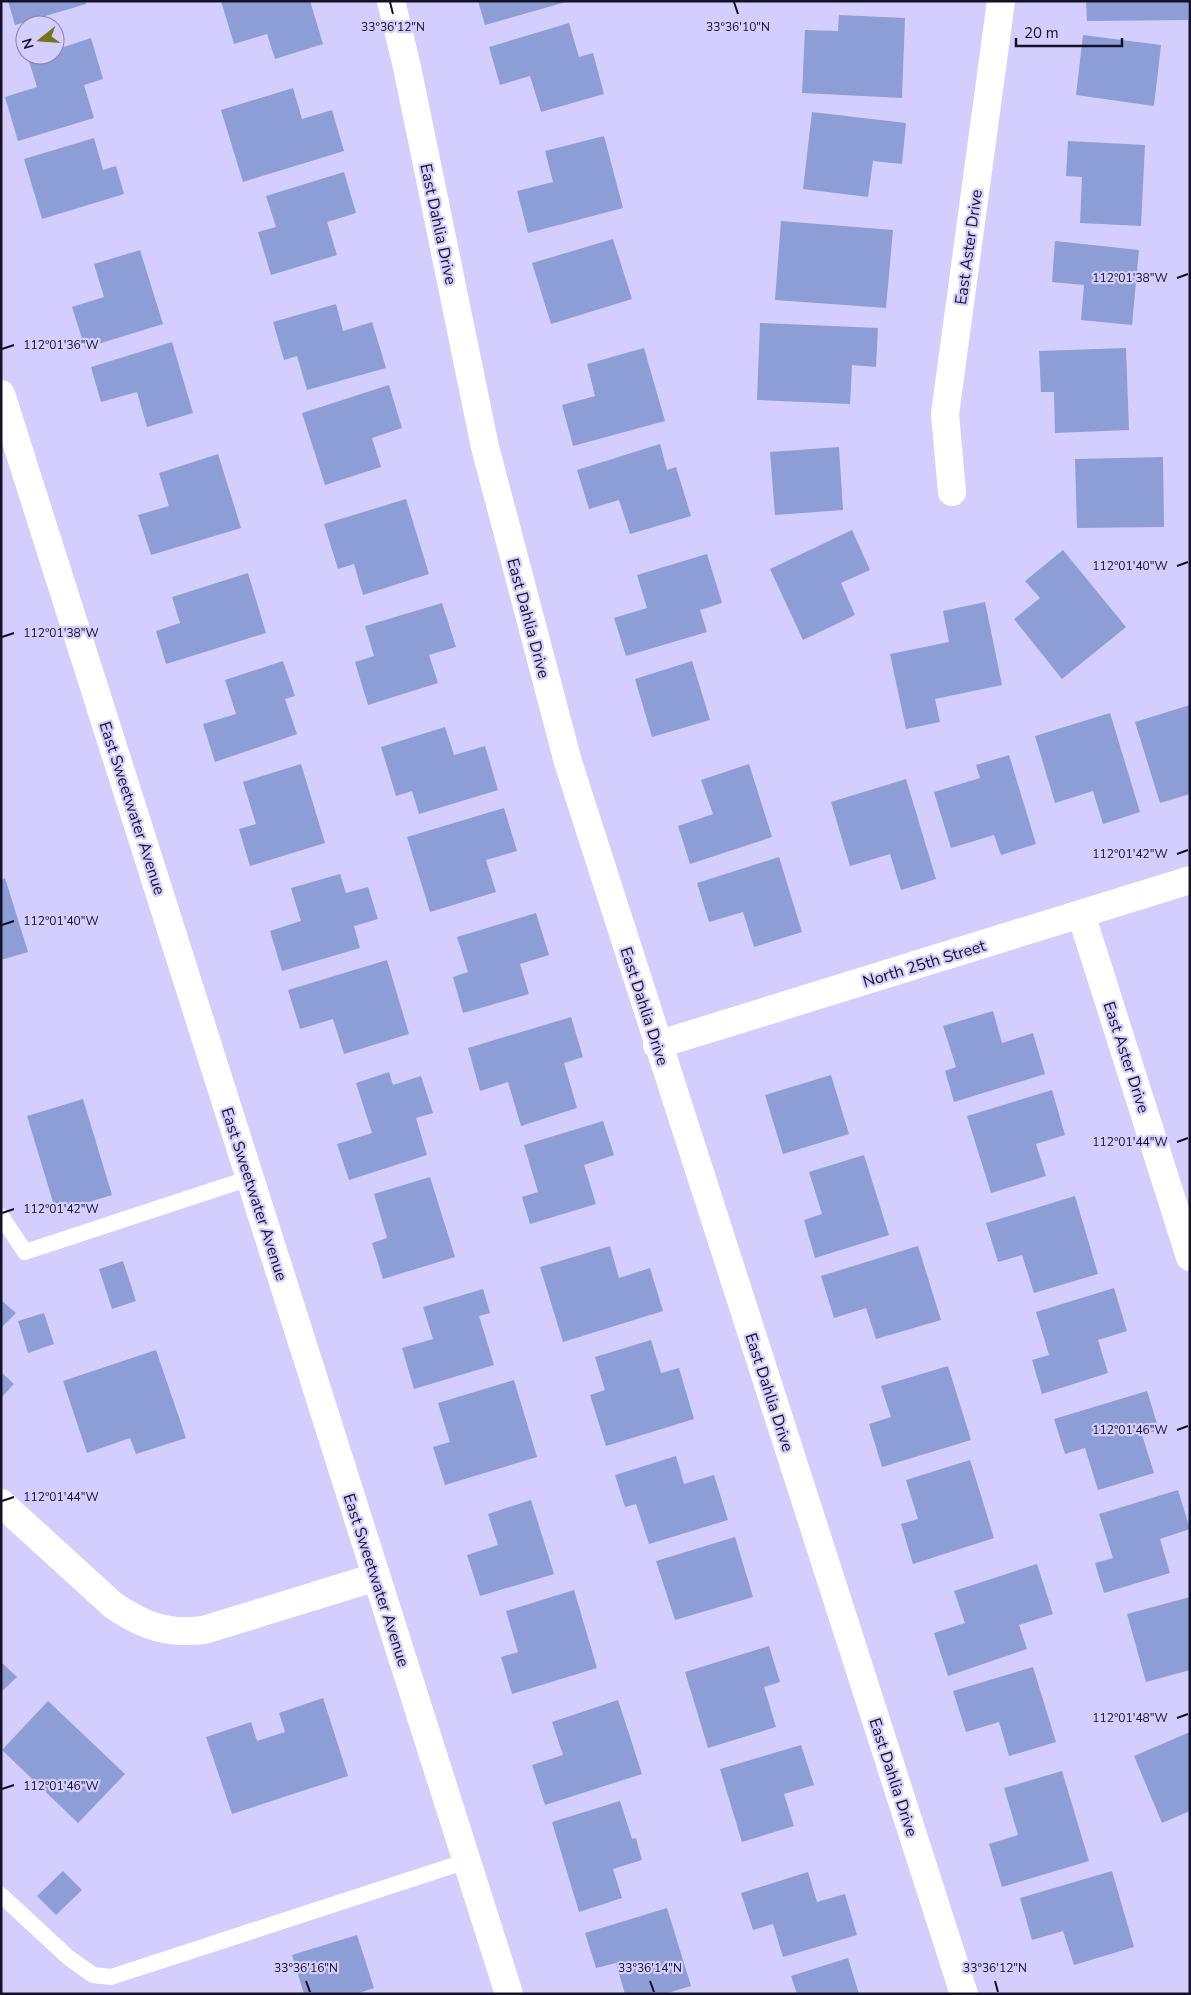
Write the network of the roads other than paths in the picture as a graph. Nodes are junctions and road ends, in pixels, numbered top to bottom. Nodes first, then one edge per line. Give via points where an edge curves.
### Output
1 (391, 1) edge
2 (1001, 1) edge
3 (1, 394) edge
4 (952, 492) dead end
5 (1190, 880) edge
6 (1082, 914) junction
7 (657, 1046) junction
8 (250, 1178) junction
9 (1, 1216) edge
10 (1190, 1257) edge
11 (1, 1503) edge
12 (376, 1577) junction
13 (467, 1861) junction
14 (1, 1896) edge
15 (509, 1994) edge
16 (964, 1994) edge

1 - 7 street, East Dahlia Drive via 485,447 514,562 568,762
2 - 4 street, East Aster Drive via 945,414
3 - 8 street, East Sweetwater Avenue
5 - 6 street, North 25th Street
6 - 7 street, North 25th Street
6 - 10 street, East Aster Drive
7 - 16 street, East Dahlia Drive
8 - 9 lane via 25,1252
8 - 12 street, East Sweetwater Avenue
11 - 12 street via 114,1606 135,1620 160,1630 204,1630
12 - 13 street, East Sweetwater Avenue
13 - 14 lane via 111,1977 93,1975 69,1958
13 - 15 street, East Sweetwater Avenue

